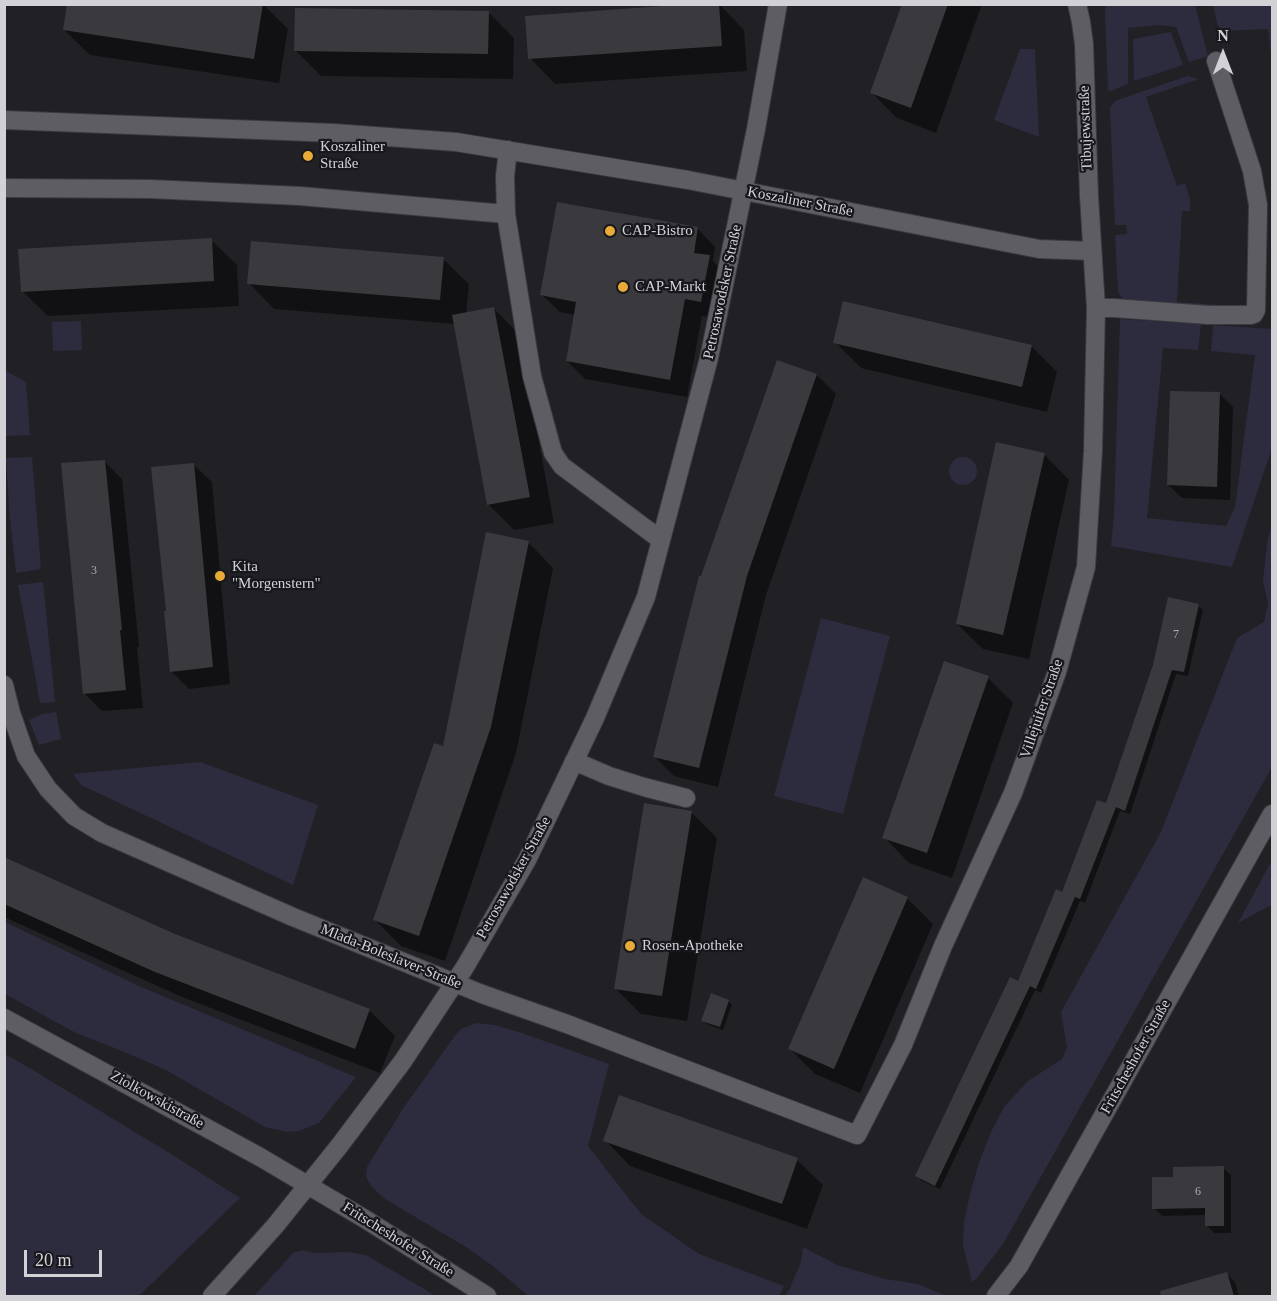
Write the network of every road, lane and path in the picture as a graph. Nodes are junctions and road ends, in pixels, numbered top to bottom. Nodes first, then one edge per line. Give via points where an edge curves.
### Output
1 (778, 4) edge
2 (1077, 4) edge
3 (1216, 61) dead end
4 (4, 120) edge
5 (508, 150) junction
6 (4, 188) edge
7 (744, 191) junction
8 (506, 214) junction
9 (1092, 251) junction
10 (1096, 308) junction
11 (661, 540) junction
12 (4, 685) edge
13 (574, 761) junction
14 (686, 798) dead end
15 (1272, 814) edge
16 (454, 982) junction
17 (4, 1018) edge
18 (857, 1135) joint
19 (308, 1185) junction
20 (212, 1296) edge
21 (487, 1296) edge
22 (998, 1296) edge

1 - 7 street, Petrosawodsker Straße
2 - 9 street, Tibujewstraße via 1083,44
3 - 10 street via 1252,171 1258,206 1256,310 1251,315 1208,315
4 - 5 street, Koszaliner Straße via 334,133
5 - 7 street, Koszaliner Straße
5 - 8 street
6 - 8 street via 150,189 289,196
7 - 9 street, Koszaliner Straße via 1039,249
7 - 11 street, Petrosawodsker Straße via 709,358
8 - 11 street via 532,376 553,453 562,466
9 - 10 street, Villejuifer Straße
10 - 18 street, Villejuifer Straße via 1086,567 1057,672 1013,793 903,1045
11 - 13 street, Petrosawodsker Straße via 646,597
12 - 16 street, Mlada-Boleslaver-Straße via 26,756 48,789 74,816 102,834 293,918
13 - 14 street via 609,776
13 - 16 street, Petrosawodsker Straße via 527,860
15 - 22 street, Fritscheshofer Straße via 1019,1266
16 - 18 street, Mlada-Boleslaver-Straße
16 - 19 street, Petrosawodsker Straße via 403,1061
17 - 19 street, Ziolkowskistraße
19 - 20 street, Petrosawodsker Straße
19 - 21 street, Fritscheshofer Straße

